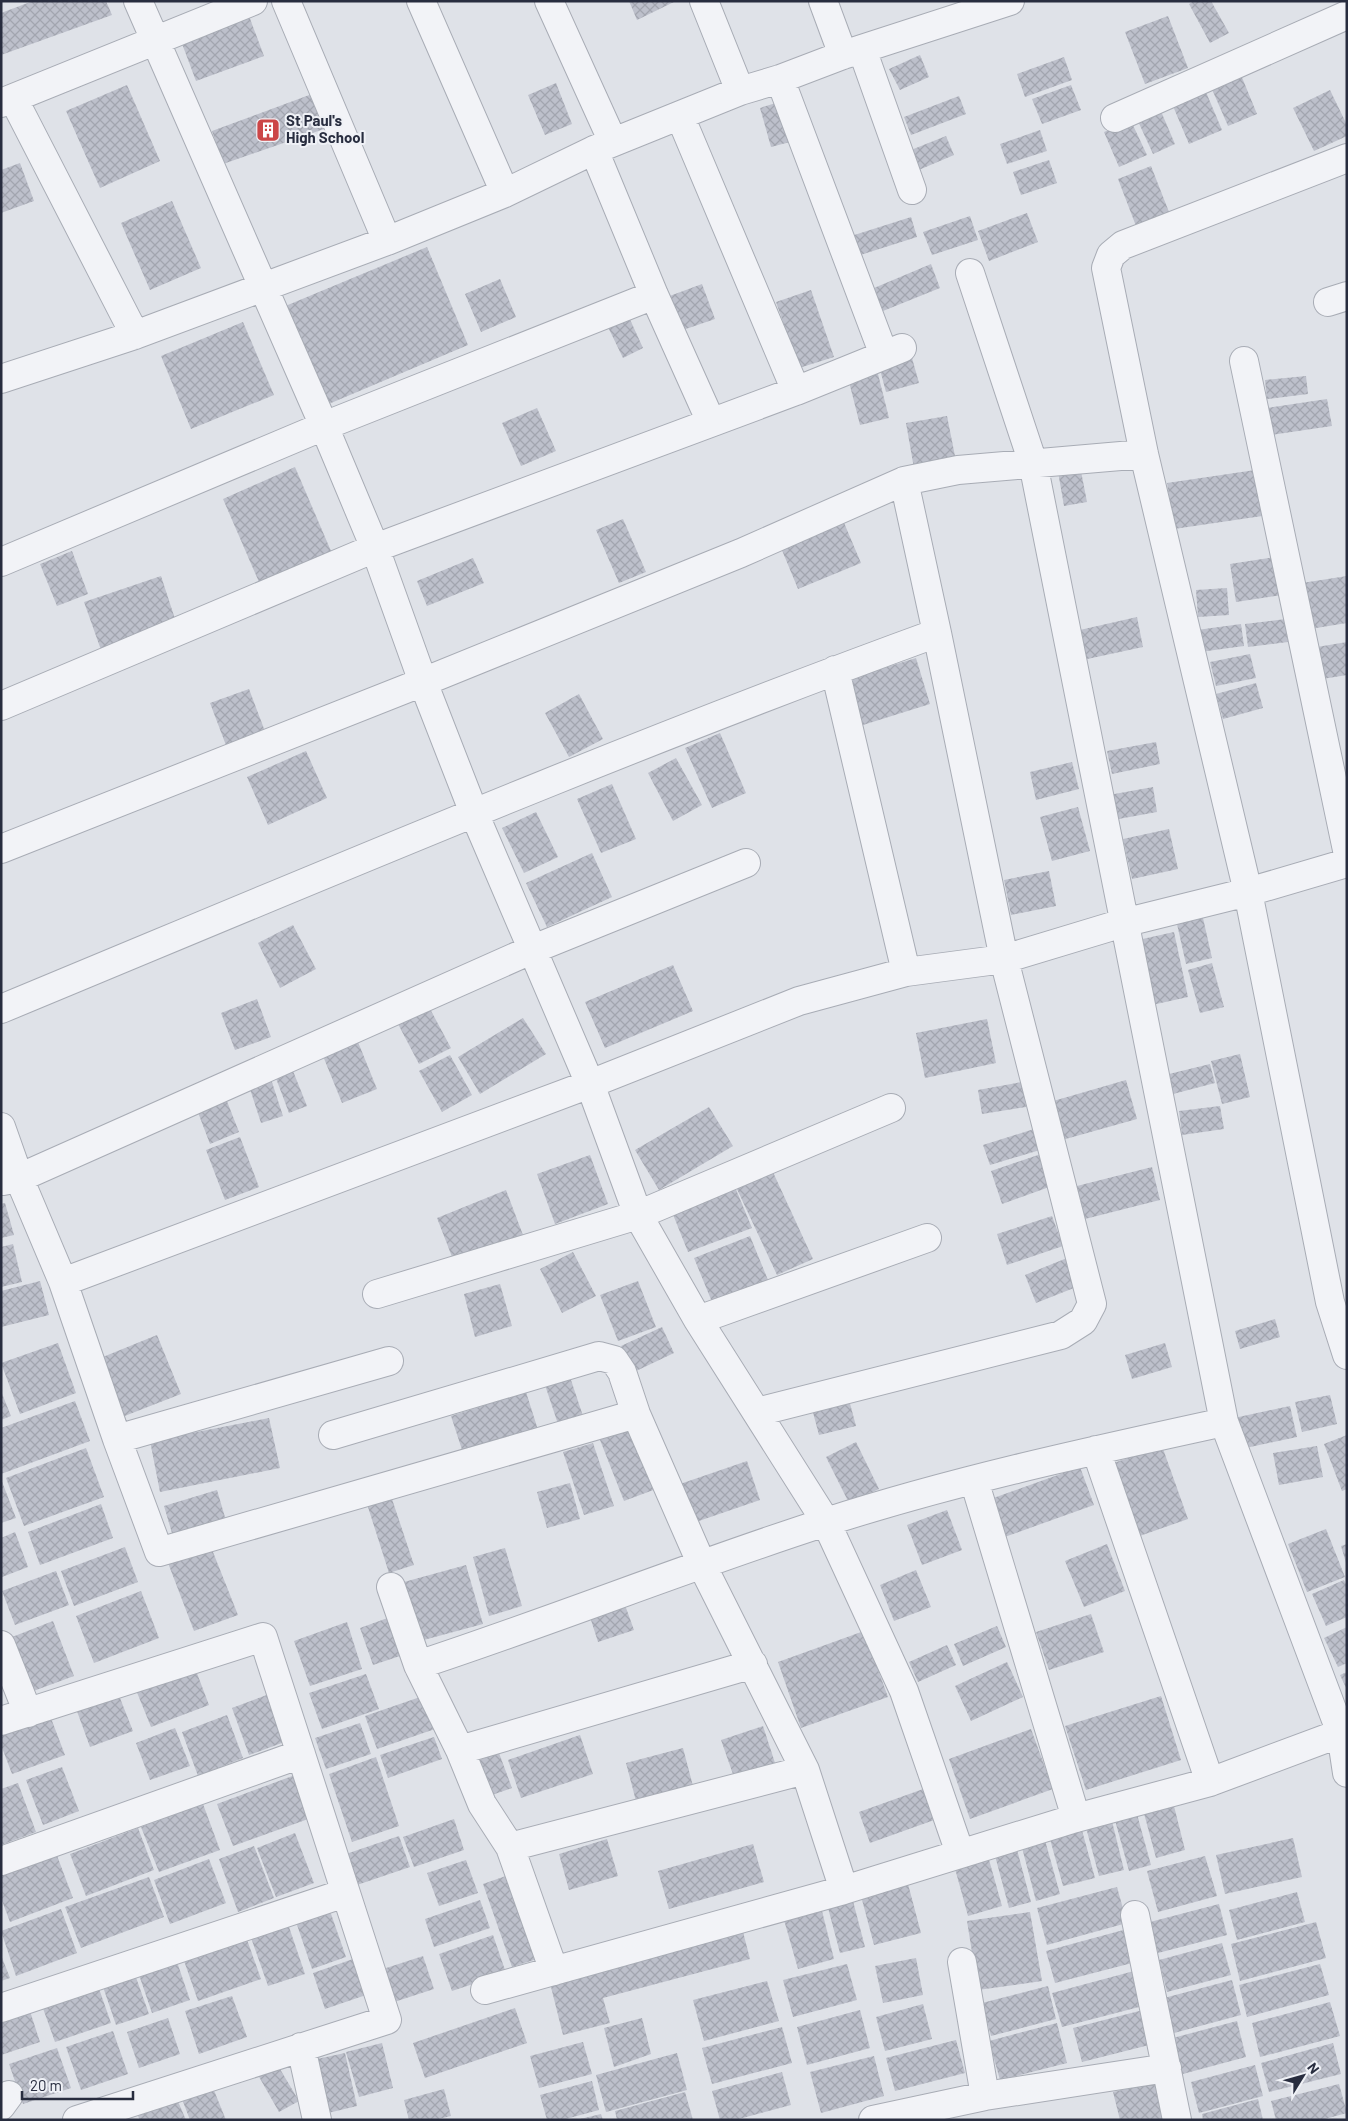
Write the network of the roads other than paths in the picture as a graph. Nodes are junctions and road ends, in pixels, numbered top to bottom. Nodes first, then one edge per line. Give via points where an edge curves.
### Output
1 (138, 1) edge
2 (253, 1) edge
3 (286, 1) edge
4 (420, 1) edge
5 (549, 1) edge
6 (704, 1) edge
7 (823, 1) edge
8 (1010, 1) edge
9 (1347, 14) edge
10 (156, 41) junction
11 (852, 52) junction
12 (780, 79) junction
13 (740, 91) junction
14 (7, 101) edge
15 (680, 116) junction
16 (1115, 118) dead end
17 (603, 146) junction
18 (1347, 158) edge
19 (912, 190) dead end
20 (504, 193) junction
21 (387, 241) junction
22 (970, 273) dead end
23 (262, 287) junction
24 (654, 294) junction
25 (135, 335) junction
26 (1244, 361) dead end
27 (1, 379) edge
28 (796, 391) junction
29 (711, 422) junction
30 (324, 426) junction
31 (1144, 454) junction
32 (1032, 463) junction
33 (904, 481) junction
34 (375, 548) junction
35 (1, 562) edge
36 (937, 632) junction
37 (835, 670) junction
38 (423, 682) junction
39 (1, 706) edge
40 (474, 813) junction
41 (1, 848) edge
42 (1347, 850) edge
43 (746, 863) dead end
44 (1347, 863) edge
45 (1248, 892) junction
46 (1123, 923) junction
47 (531, 950) junction
48 (1004, 959) junction
49 (906, 972) junction
50 (1, 1010) edge
51 (590, 1084) junction
52 (891, 1108) dead end
53 (1, 1127) edge
54 (10, 1180) edge
55 (638, 1215) junction
56 (927, 1238) dead end
57 (63, 1282) junction
58 (377, 1294) dead end
59 (698, 1320) junction
60 (1347, 1355) edge
61 (389, 1361) dead end
62 (758, 1412) junction
63 (636, 1414) junction
64 (1224, 1422) junction
65 (333, 1436) dead end
66 (117, 1439) junction
67 (1096, 1450) junction
68 (974, 1480) junction
69 (826, 1522) junction
70 (702, 1565) junction
71 (391, 1587) dead end
72 (1, 1645) edge
73 (752, 1664) junction
74 (418, 1666) junction
75 (28, 1713) junction
76 (1, 1721) edge
77 (1341, 1733) junction
78 (460, 1750) junction
79 (301, 1754) junction
80 (805, 1770) junction
81 (1347, 1773) edge
82 (1210, 1782) junction
83 (1076, 1818) junction
84 (510, 1847) junction
85 (960, 1853) junction
86 (1, 1861) edge
87 (844, 1890) junction
88 (346, 1893) junction
89 (1135, 1915) dead end
90 (962, 1962) dead end
91 (554, 1971) junction
92 (485, 1990) dead end
93 (1, 2008) edge
94 (301, 2047) junction
95 (1167, 2068) junction
96 (985, 2096) junction
97 (77, 2120) edge
98 (317, 2120) edge
99 (873, 2120) edge
100 (1178, 2120) edge

1 - 10 street
2 - 10 street
3 - 21 street
4 - 20 street
5 - 17 street
6 - 13 street
7 - 11 street
8 - 11 street
9 - 16 street
10 - 14 street
10 - 23 street
11 - 12 street
11 - 19 street
12 - 13 street
12 - 28 street via 893,352
13 - 15 street
14 - 25 street
15 - 17 street
15 - 28 street
17 - 20 street
17 - 24 street
18 - 31 street via 1123,245 1111,255 1106,268
20 - 21 street
21 - 23 street
22 - 32 street
23 - 25 street
23 - 30 street
24 - 29 street
24 - 30 street
25 - 27 street
26 - 42 street
28 - 29 street
29 - 34 street
30 - 34 street
30 - 35 street
31 - 32 street
31 - 45 street
32 - 33 street via 958,470
32 - 46 street
33 - 36 street
33 - 38 street via 741,553
34 - 38 street
34 - 39 street
36 - 37 street
36 - 48 street
37 - 40 street
37 - 49 street
38 - 40 street
38 - 41 street
40 - 47 street
40 - 50 street
43 - 47 street
44 - 45 street
45 - 46 street
45 - 60 street via 1330,1302
46 - 48 street
46 - 64 street
47 - 51 street
47 - 54 street
48 - 49 street
48 - 62 street via 1092,1304 1083,1321 1061,1335
49 - 51 street via 799,1000
51 - 55 street
51 - 57 street
52 - 55 street
53 - 54 street
54 - 57 street
55 - 58 street
55 - 59 street
56 - 59 street
57 - 66 street
59 - 62 street
61 - 66 street
62 - 69 street
63 - 65 street via 622,1372 614,1360 599,1356
63 - 66 street via 159,1552
63 - 70 street
64 - 67 street
64 - 77 street
67 - 68 street
67 - 82 street
68 - 69 street
68 - 83 street
69 - 70 street
69 - 85 street via 904,1692
70 - 73 street
70 - 74 street
71 - 74 street
72 - 75 street
73 - 78 street
73 - 80 street
74 - 78 street
75 - 76 street
75 - 79 street via 263,1638
77 - 81 street
77 - 82 street
78 - 84 street via 482,1804
79 - 86 street
79 - 88 street
80 - 84 street
80 - 87 street
82 - 83 street
83 - 85 street
84 - 91 street
85 - 87 street
87 - 91 street
88 - 93 street
88 - 94 street via 387,2020
89 - 95 street
90 - 96 street
91 - 92 street
94 - 97 street
94 - 98 street
95 - 96 street
95 - 100 street
96 - 99 street

